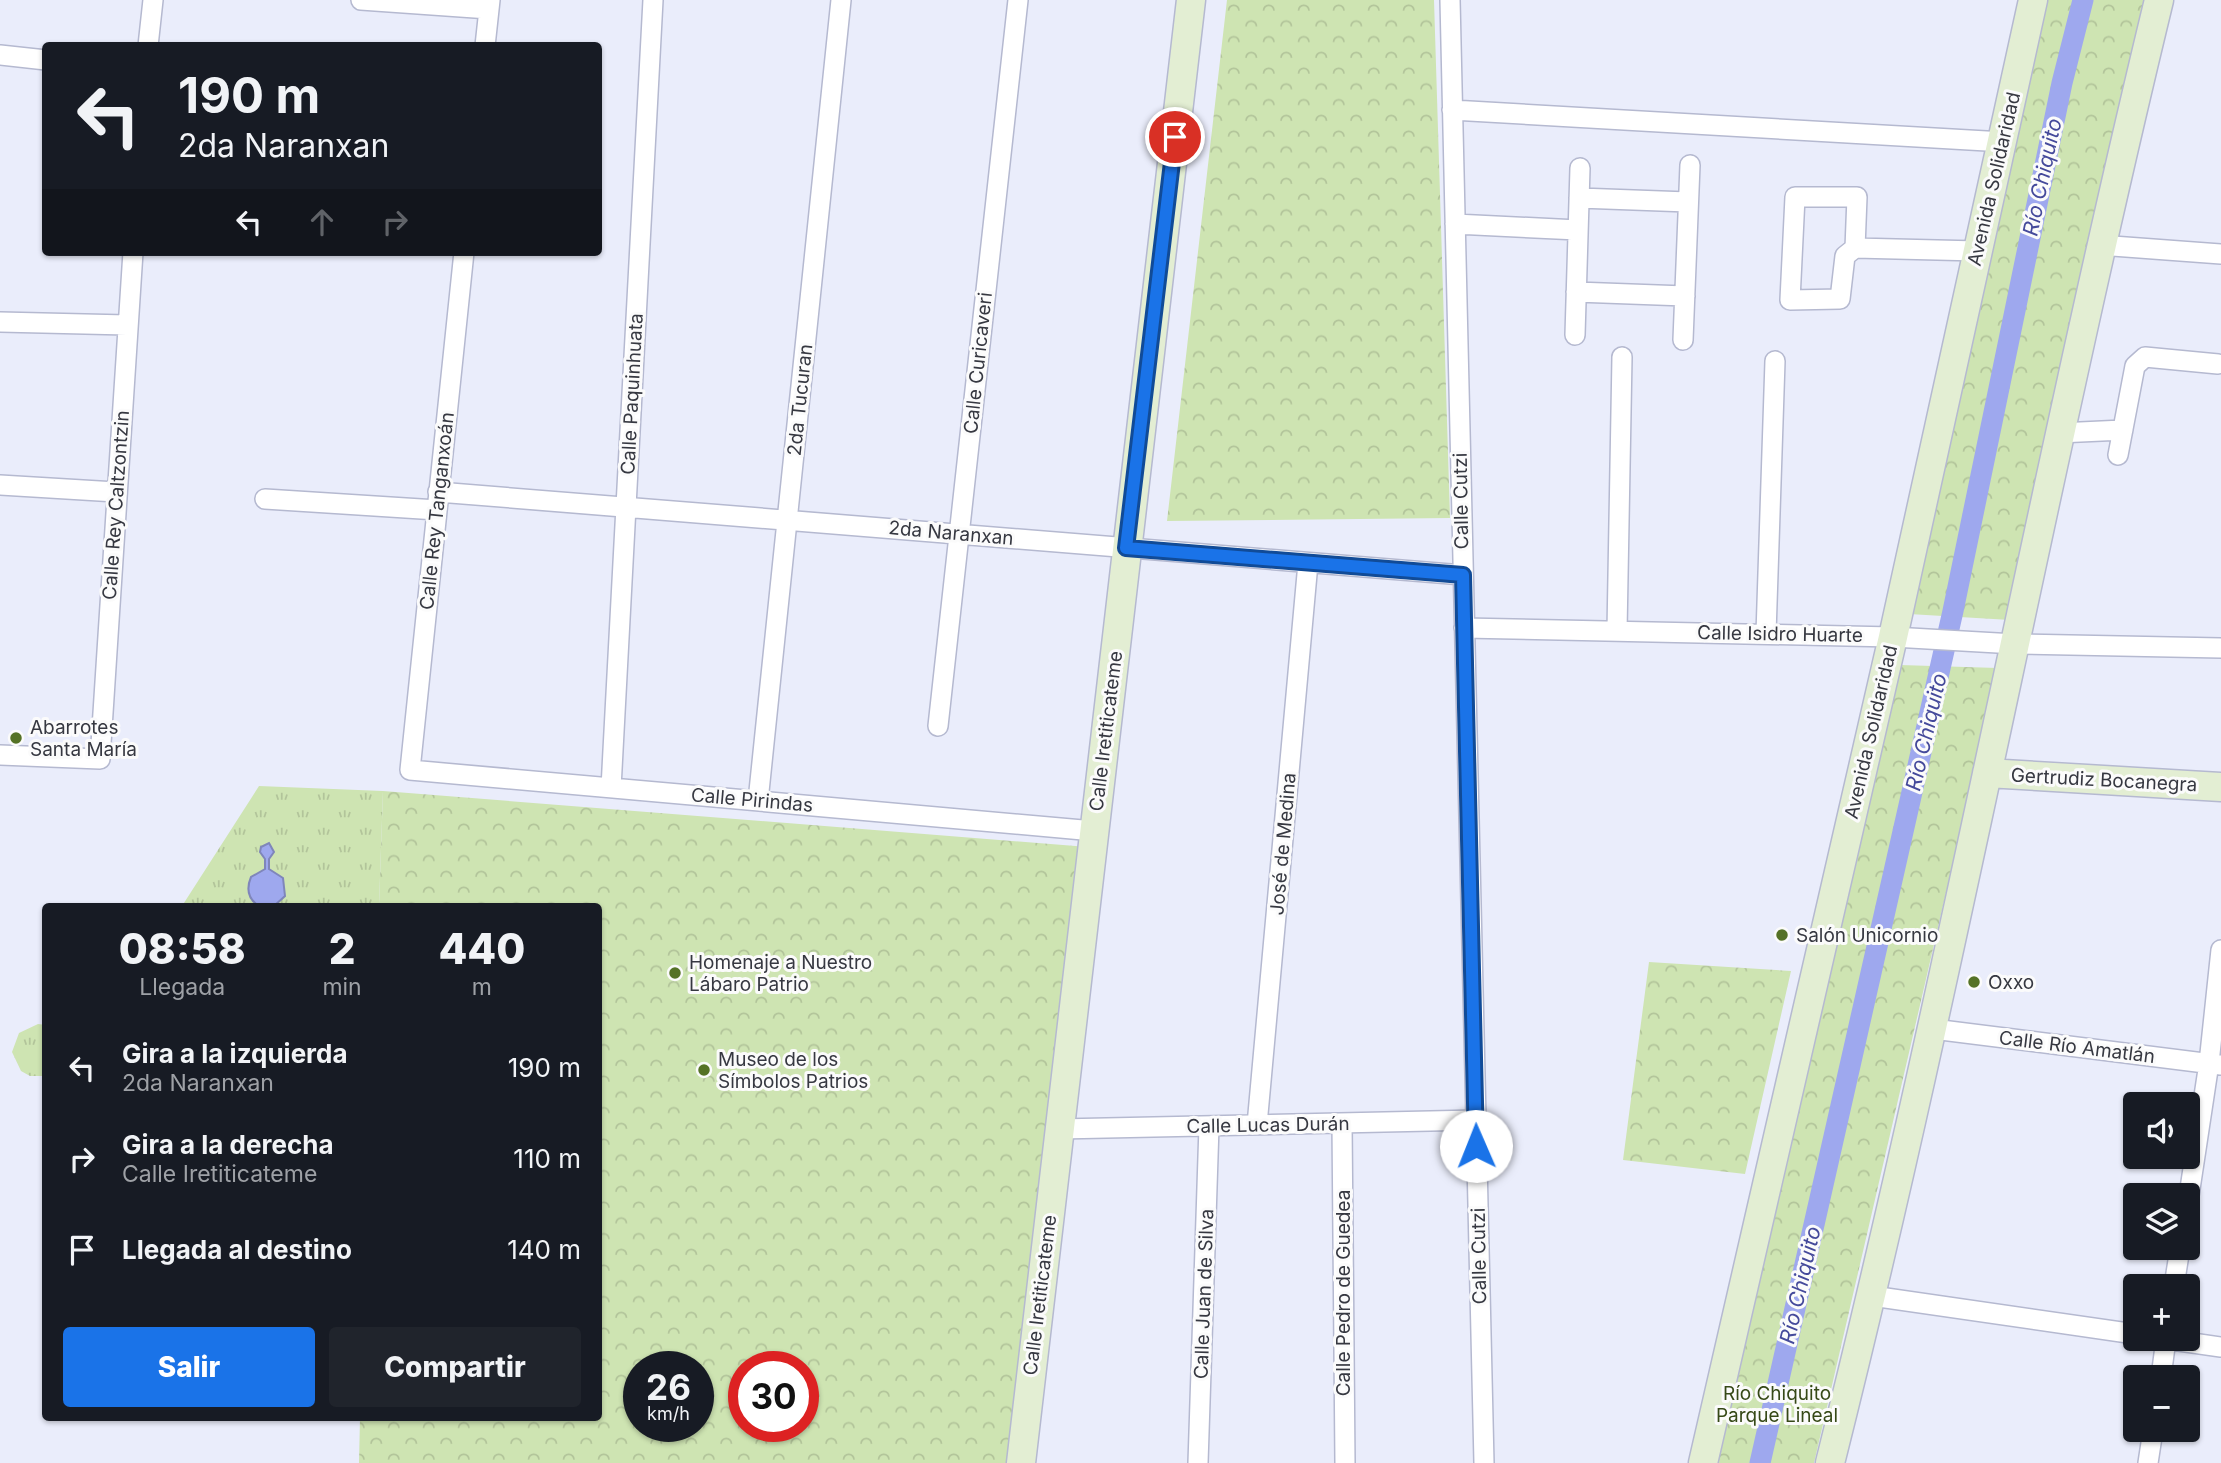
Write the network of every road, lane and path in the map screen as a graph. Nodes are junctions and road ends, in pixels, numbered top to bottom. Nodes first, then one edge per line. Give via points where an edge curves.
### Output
1 (153, 0) edge
2 (361, 0) edge
3 (653, 0) edge
4 (841, 0) edge
5 (1018, 0) edge
6 (1191, 0) edge
7 (1450, 0) edge
8 (2033, 0) edge
9 (2159, 0) edge
10 (490, 4) edge
11 (148, 42) edge
12 (485, 42) edge
13 (0, 55) edge
14 (42, 60) edge
15 (1452, 110) junction
16 (2004, 142) junction
17 (1690, 165) dead end
18 (1580, 167) dead end
19 (1579, 198) junction
20 (1688, 202) junction
21 (1455, 224) junction
22 (1578, 230) junction
23 (2099, 245) junction
24 (1855, 248) junction
25 (1978, 251) junction
26 (2221, 254) edge
27 (133, 256) edge
28 (464, 256) edge
29 (1576, 292) junction
30 (1685, 296) junction
31 (0, 322) edge
32 (127, 325) junction
33 (1575, 335) dead end
34 (1683, 340) dead end
35 (1622, 357) dead end
36 (1775, 361) dead end
37 (2218, 364) dead end
38 (2123, 430) junction
39 (2059, 433) junction
40 (2118, 455) dead end
41 (0, 485) edge
42 (116, 492) junction
43 (265, 499) dead end
44 (438, 501) junction
45 (626, 507) junction
46 (788, 520) junction
47 (959, 534) junction
48 (1126, 548) junction
49 (1308, 563) junction
50 (1463, 575) junction
51 (1464, 628) junction
52 (1617, 631) junction
53 (1766, 634) junction
54 (1893, 637) junction
55 (2015, 644) junction
56 (2221, 648) edge
57 (938, 726) dead end
58 (0, 755) edge
59 (410, 770) joint
60 (1987, 773) junction
61 (2221, 786) edge
62 (611, 788) junction
63 (758, 801) junction
64 (1094, 831) junction
65 (2221, 950) edge
66 (1933, 1029) junction
67 (2215, 1064) edge
68 (1476, 1119) junction
69 (1342, 1123) junction
70 (1257, 1125) junction
71 (1209, 1126) junction
72 (1059, 1129) junction
73 (2192, 1183) edge
74 (1872, 1296) junction
75 (2123, 1332) edge
76 (2200, 1344) edge
77 (2221, 1347) edge
78 (2151, 1442) edge
79 (1021, 1463) edge
80 (1198, 1463) edge
81 (1345, 1463) edge
82 (1484, 1463) edge
83 (1703, 1463) edge
84 (1830, 1463) edge
85 (2148, 1463) edge

1 - 11 street
2 - 10 street
3 - 45 street, Calle Paquinhuata
4 - 46 street, 2da Tucuran
5 - 47 street, Calle Curicaveri
6 - 48 main road, Calle Iretiticateme
7 - 15 street, Calle Cutzi
8 - 16 main road, Avenida Solidaridad
9 - 23 main road
10 - 12 street
13 - 14 street
15 - 16 street
15 - 21 street, Calle Cutzi
16 - 25 main road, Avenida Solidaridad
17 - 20 street
18 - 19 street
19 - 20 street
19 - 22 street
20 - 30 street
21 - 22 street
21 - 50 street, Calle Cutzi
22 - 29 street
23 - 26 street
23 - 39 main road
24 - 24 street via 1857,197 1795,197 1790,300 1840,299 1845,256
24 - 25 street
25 - 54 main road, Avenida Solidaridad
27 - 32 street, Calle Rey Caltzontzin
28 - 44 street, Calle Rey Tanganxoán
29 - 30 street
29 - 33 street
30 - 34 street
31 - 32 street
32 - 42 street, Calle Rey Caltzontzin
35 - 52 street
36 - 53 street
37 - 38 street via 2139,360
38 - 39 street
38 - 40 street
39 - 55 main road
41 - 42 street
42 - 58 street, Calle Rey Caltzontzin via 100,759
43 - 44 street, 2da Naranxan
44 - 45 street, 2da Naranxan
44 - 59 street, Calle Rey Tanganxoán
45 - 46 street, 2da Naranxan
45 - 62 street, Calle Paquinhuata
46 - 47 street, 2da Naranxan
46 - 63 street, 2da Tucuran
47 - 48 street, 2da Naranxan
47 - 57 street, Calle Curicaveri
48 - 49 street, 2da Naranxan
48 - 64 main road, Calle Iretiticateme
49 - 50 street, 2da Naranxan
49 - 70 street, José de Medina
50 - 51 street, Calle Cutzi
51 - 52 street, Calle Isidro Huarte
51 - 68 street, Calle Cutzi
52 - 53 street, Calle Isidro Huarte
53 - 54 street, Calle Isidro Huarte
54 - 55 street, Calle Isidro Huarte
54 - 83 main road, Avenida Solidaridad
55 - 56 street, Calle Isidro Huarte
55 - 60 main road
59 - 62 street, Calle Pirindas
60 - 61 main road, Gertrudiz Bocanegra
60 - 66 main road
62 - 63 street, Calle Pirindas
63 - 64 street, Calle Pirindas
64 - 72 main road, Calle Iretiticateme
65 - 67 street
66 - 67 street, Calle Río Amatlán
66 - 74 main road
67 - 73 street
68 - 69 street, Calle Lucas Durán
68 - 82 street, Calle Cutzi
69 - 70 street, Calle Lucas Durán
69 - 81 street, Calle Pedro de Guedea
70 - 71 street, Calle Lucas Durán
71 - 72 street, Calle Lucas Durán
71 - 80 street, Calle Juan de Silva
72 - 79 main road, Calle Iretiticateme
74 - 75 street
74 - 84 main road
76 - 77 street
78 - 85 street

